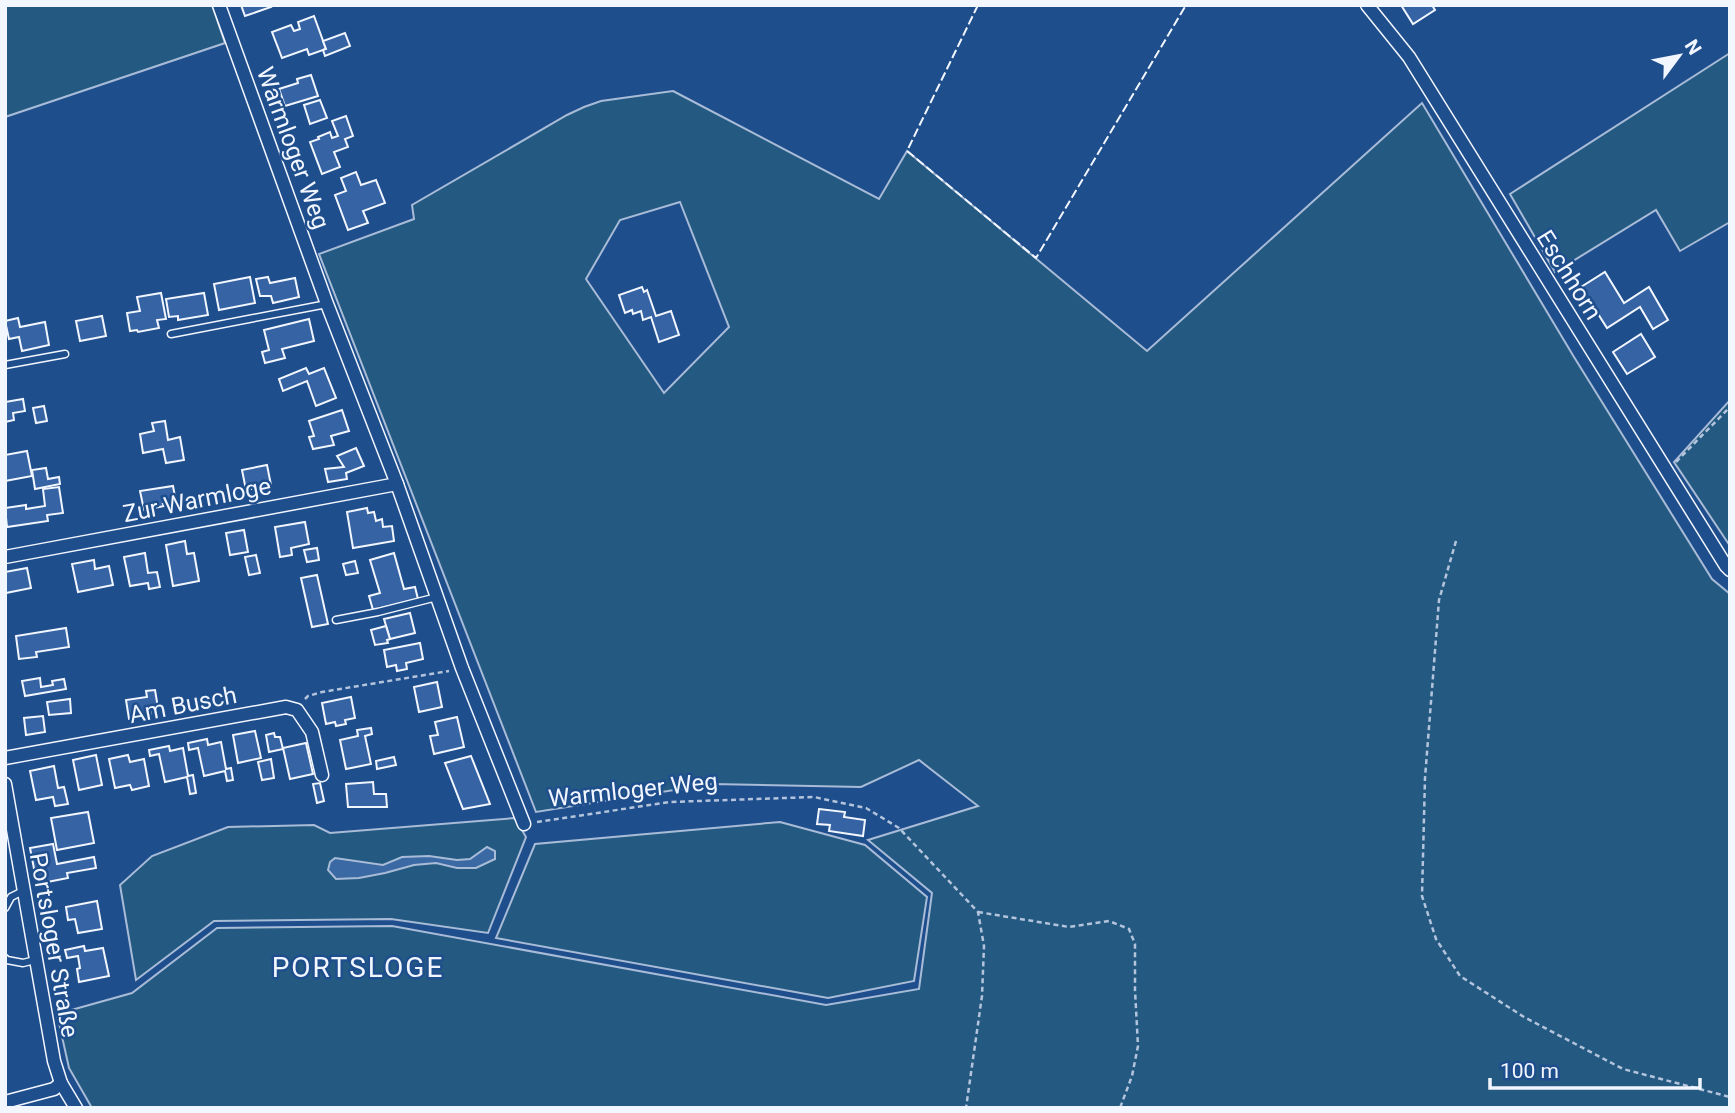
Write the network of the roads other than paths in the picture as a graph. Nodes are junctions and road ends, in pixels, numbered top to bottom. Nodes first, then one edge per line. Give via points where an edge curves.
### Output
1 (219, 5) edge
2 (1367, 5) edge
3 (327, 304) junction
4 (171, 334) dead end
5 (65, 354) dead end
6 (5, 365) edge
7 (397, 484) junction
8 (5, 557) edge
9 (1730, 570) edge
10 (437, 597) junction
11 (336, 620) dead end
12 (5, 758) edge
13 (322, 775) dead end
14 (5, 784) edge
15 (524, 824) road end
16 (23, 891) junction
17 (5, 908) edge
18 (5, 958) edge
19 (35, 960) junction
20 (61, 1083) junction
21 (5, 1102) edge
22 (76, 1108) edge

1 - 3 street, Warmloger Weg
2 - 9 street, Eschhorn via 1409,57
3 - 4 lane
3 - 7 street, Warmloger Weg
5 - 6 lane
7 - 8 street, Zur Warmloge
7 - 10 street, Warmloger Weg
10 - 11 lane
10 - 15 street, Warmloger Weg
12 - 13 street, Am Busch via 286,707 297,710 312,732
14 - 16 street, Portsloger Straße
16 - 17 lane via 11,897
16 - 19 street, Portsloger Straße
18 - 19 lane via 23,963
19 - 20 street, Portsloger Straße
20 - 21 street
20 - 22 street, Portsloger Straße

